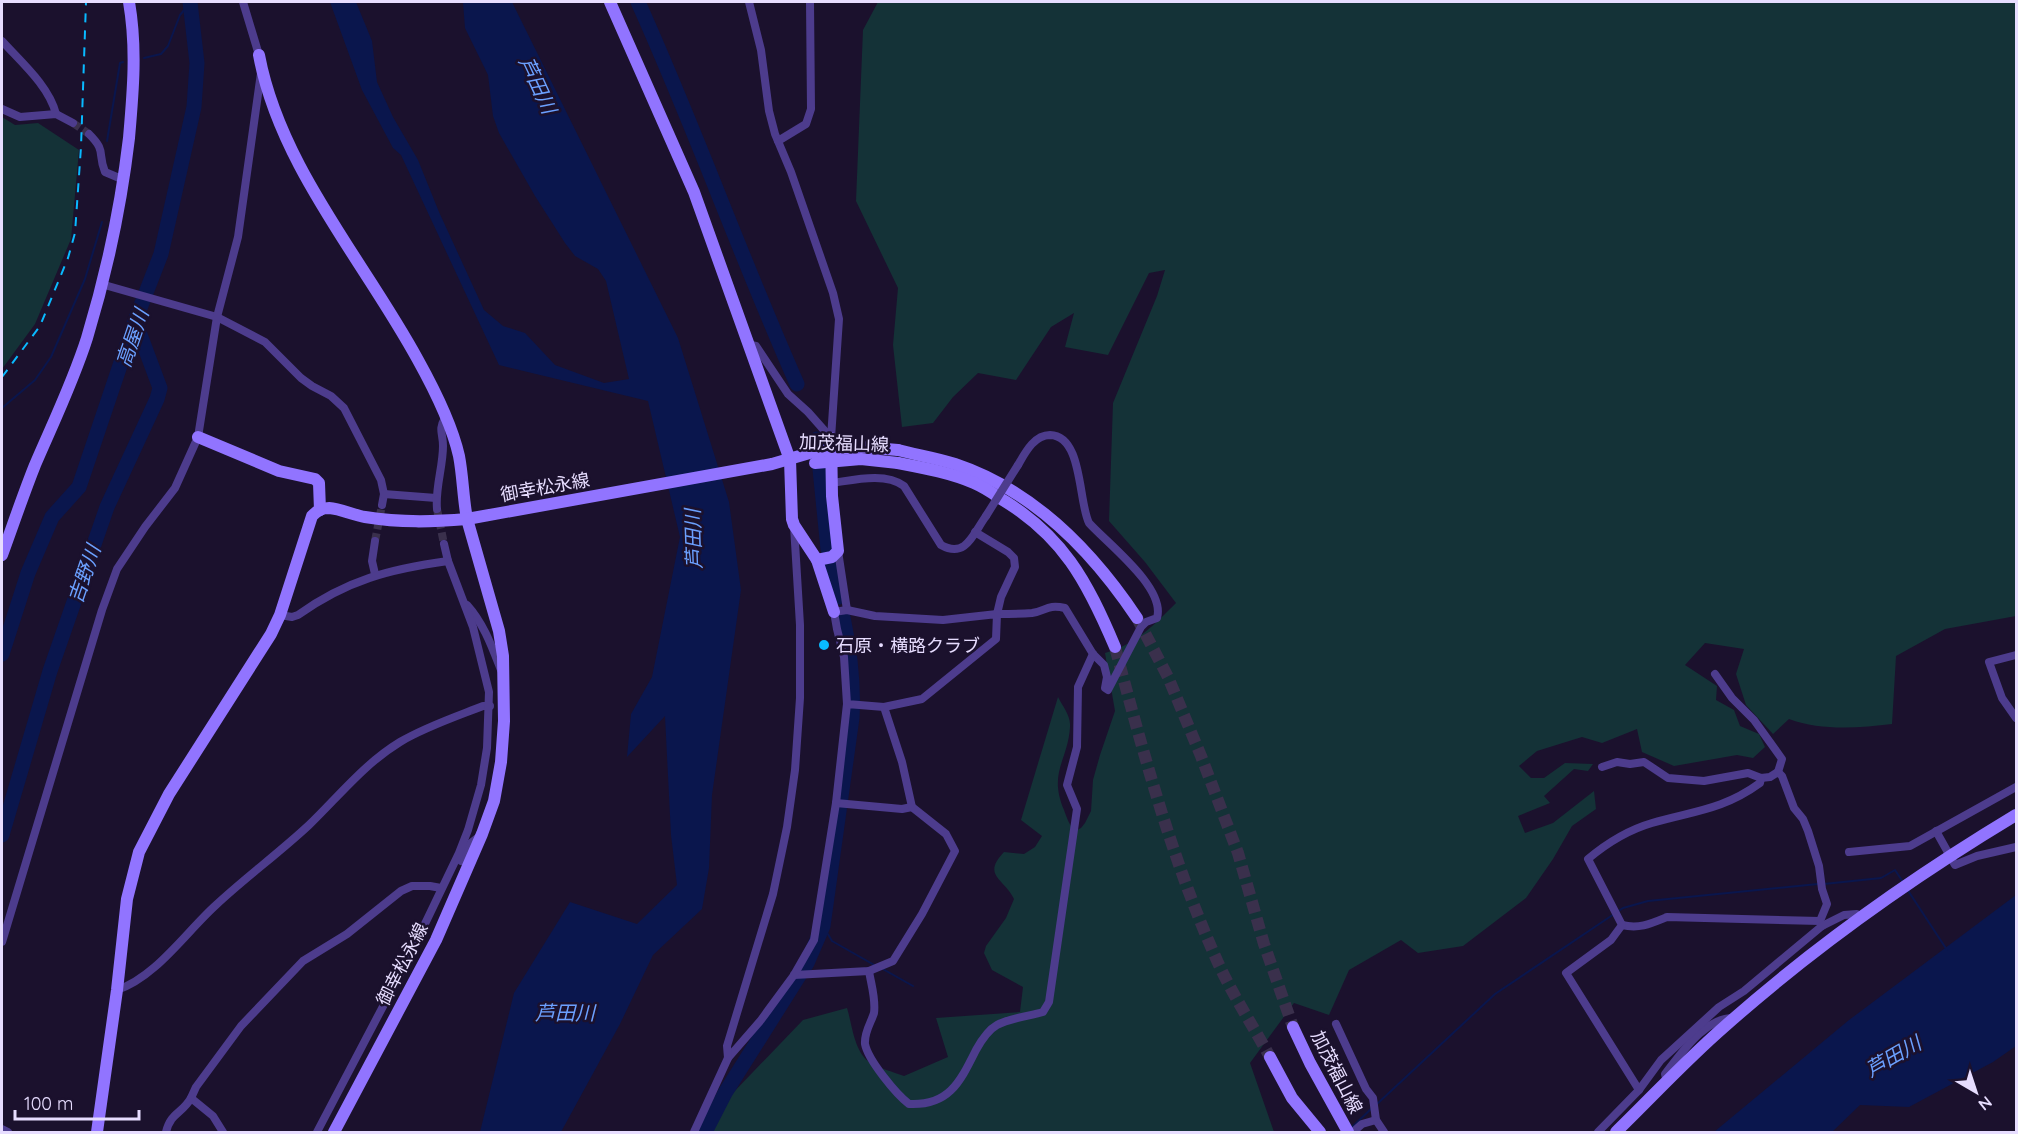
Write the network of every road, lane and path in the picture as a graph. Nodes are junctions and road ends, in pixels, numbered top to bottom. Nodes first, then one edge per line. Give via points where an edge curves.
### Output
1 (129, 2) edge
2 (243, 2) edge
3 (610, 2) edge
4 (749, 2) edge
5 (810, 2) edge
6 (2, 41) edge
7 (259, 55) joint
8 (262, 69) junction
9 (2, 109) edge
10 (56, 114) junction
11 (73, 123) tunnel mouth
12 (89, 134) tunnel mouth
13 (778, 141) junction
14 (124, 180) junction
15 (101, 284) junction
16 (216, 317) junction
17 (747, 344) junction
18 (446, 418) junction
19 (198, 437) junction
20 (831, 438) junction
21 (898, 457) junction
22 (790, 460) junction
23 (832, 483) junction
24 (384, 494) junction
25 (436, 498) junction
26 (382, 505) tunnel mouth
27 (437, 508) tunnel mouth
28 (320, 510) junction
29 (467, 519) junction
30 (794, 525) junction
31 (975, 532) junction
32 (375, 541) tunnel mouth
33 (444, 544) tunnel mouth
34 (838, 551) junction
35 (2, 555) edge
36 (817, 560) junction
37 (448, 561) junction
38 (375, 574) junction
39 (463, 600) junction
40 (841, 611) junction
41 (997, 614) junction
42 (280, 615) junction
43 (1137, 618) tunnel mouth
44 (1115, 647) tunnel mouth
45 (1094, 654) junction
46 (2016, 655) edge
47 (1715, 674) dead end
48 (505, 680) junction
49 (851, 704) junction
50 (490, 706) junction
51 (884, 707) junction
52 (2016, 718) edge
53 (1602, 767) dead end
54 (1778, 772) junction
55 (1761, 778) junction
56 (2016, 787) edge
57 (836, 803) junction
58 (912, 807) junction
59 (2016, 816) edge
60 (1936, 831) junction
61 (482, 834) junction
62 (2016, 847) edge
63 (1849, 852) dead end
64 (1950, 856) junction
65 (443, 886) junction
66 (1860, 918) junction
67 (1620, 921) junction
68 (1821, 923) junction
69 (2, 942) edge
70 (875, 968) junction
71 (794, 975) junction
72 (117, 990) junction
73 (1734, 1018) junction
74 (1336, 1024) dead end
75 (1293, 1027) tunnel mouth
76 (1689, 1038) junction
77 (1270, 1057) tunnel mouth
78 (728, 1058) junction
79 (1667, 1082) junction
80 (1639, 1090) junction
81 (191, 1098) junction
82 (1376, 1119) junction
83 (1345, 1128) edge
84 (2, 1129) edge
85 (8, 1132) edge
86 (97, 1132) edge
87 (166, 1132) edge
88 (223, 1132) edge
89 (317, 1132) edge
90 (334, 1132) edge
91 (694, 1132) edge
92 (1320, 1132) edge
93 (1353, 1132) edge
94 (1384, 1132) edge
95 (1598, 1132) edge
96 (1616, 1132) edge

1 - 14 street via 135,81
2 - 7 street
3 - 17 street via 694,192
4 - 13 street
5 - 13 street via 811,110 806,124
6 - 10 street via 42,87
7 - 8 street
8 - 16 street via 238,237
8 - 18 street via 295,156 394,318
9 - 10 street via 20,117
10 - 11 street
12 - 14 street via 102,150 105,172
13 - 20 street via 839,319
14 - 15 street via 113,244
15 - 16 street
15 - 35 street via 74,374
16 - 19 street
16 - 24 street via 265,342 301,378 344,408 381,480
17 - 20 street via 756,346 788,394
17 - 22 street
18 - 25 street via 440,427 443,457
18 - 29 street via 459,456
19 - 28 street via 279,471 315,479 319,483
19 - 69 street via 176,488 117,569
20 - 23 street
21 - 22 street, 加茂福山線, bridge
21 - 43 street, 加茂福山線 via 955,464 1020,496 1092,557
21 - 44 street, 加茂福山線 via 975,483 1041,528 1067,555 1084,581
22 - 29 street, 御幸松永線
22 - 30 street via 790,511
23 - 31 street via 861,478 895,480 904,486 941,545 949,549 964,548
23 - 34 street
24 - 25 street
24 - 26 street
25 - 27 street
28 - 29 street via 328,508 400,522
28 - 42 street via 312,516
29 - 48 street, 御幸松永線 via 499,631
30 - 36 street
30 - 78 street via 800,625 795,770 773,894 728,1046
31 - 41 street via 1014,558 1015,567
31 - 45 street, bridge via 1034,441 1043,436 1060,437 1067,443 1076,461 1089,523 1145,580 1160,610 1157,618 1141,627 1108,690 1104,664
32 - 38 street
33 - 37 street
34 - 36 street via 832,557
34 - 40 street
36 - 40 street
37 - 38 street
37 - 39 street
38 - 42 street via 298,615
39 - 48 street via 489,638
39 - 50 street via 484,669
40 - 41 street via 943,620
40 - 49 street via 837,629
41 - 45 street via 1036,613 1054,605 1065,608
41 - 51 street via 996,639 970,661 922,699
42 - 72 street via 165,801 139,852 127,899
45 - 70 street via 1078,687 1077,747 1067,785 1077,809 1049,1002 1043,1012 996,1025 982,1039 951,1091 939,1101 909,1104 886,1082 865,1046 875,1004
46 - 52 street via 1989,662 2002,698
47 - 54 street via 1782,759
48 - 61 street, 御幸松永線 via 501,762 494,801
49 - 51 street
49 - 57 street
50 - 65 street via 481,785 468,830
50 - 72 street via 432,726 372,761 155,967
51 - 58 street
53 - 55 street via 1617,762 1644,762 1668,778 1704,781 1748,773
54 - 55 street
54 - 68 street via 1803,819 1819,866 1827,904
55 - 67 street via 1744,794 1709,810 1651,823 1603,846 1588,859
56 - 60 street
57 - 58 street
57 - 71 street via 814,940
58 - 70 street via 946,834 955,851 900,952 893,961
59 - 64 street
60 - 63 street via 1910,846
60 - 64 street
61 - 65 street via 471,843
61 - 90 street, 御幸松永線 via 436,940
62 - 64 street via 1955,865
64 - 66 street
65 - 81 street via 412,886 401,891 347,934 303,961 241,1026
65 - 89 street
66 - 68 street via 1857,914 1844,915
66 - 73 street via 1798,963
67 - 68 street via 1635,928 1666,917
67 - 80 street via 1611,940 1566,972
68 - 76 street via 1744,991 1719,1007
70 - 71 street
71 - 78 street
72 - 86 street
73 - 76 street via 1724,1018
73 - 79 street
74 - 82 street via 1373,1098
75 - 83 street, 加茂福山線
76 - 79 street via 1665,1074
76 - 80 street via 1661,1060
77 - 92 street via 1292,1098
78 - 91 street
79 - 96 street
80 - 95 street
81 - 87 street via 170,1119
81 - 88 street via 213,1116
82 - 93 street
82 - 94 street
84 - 85 street

